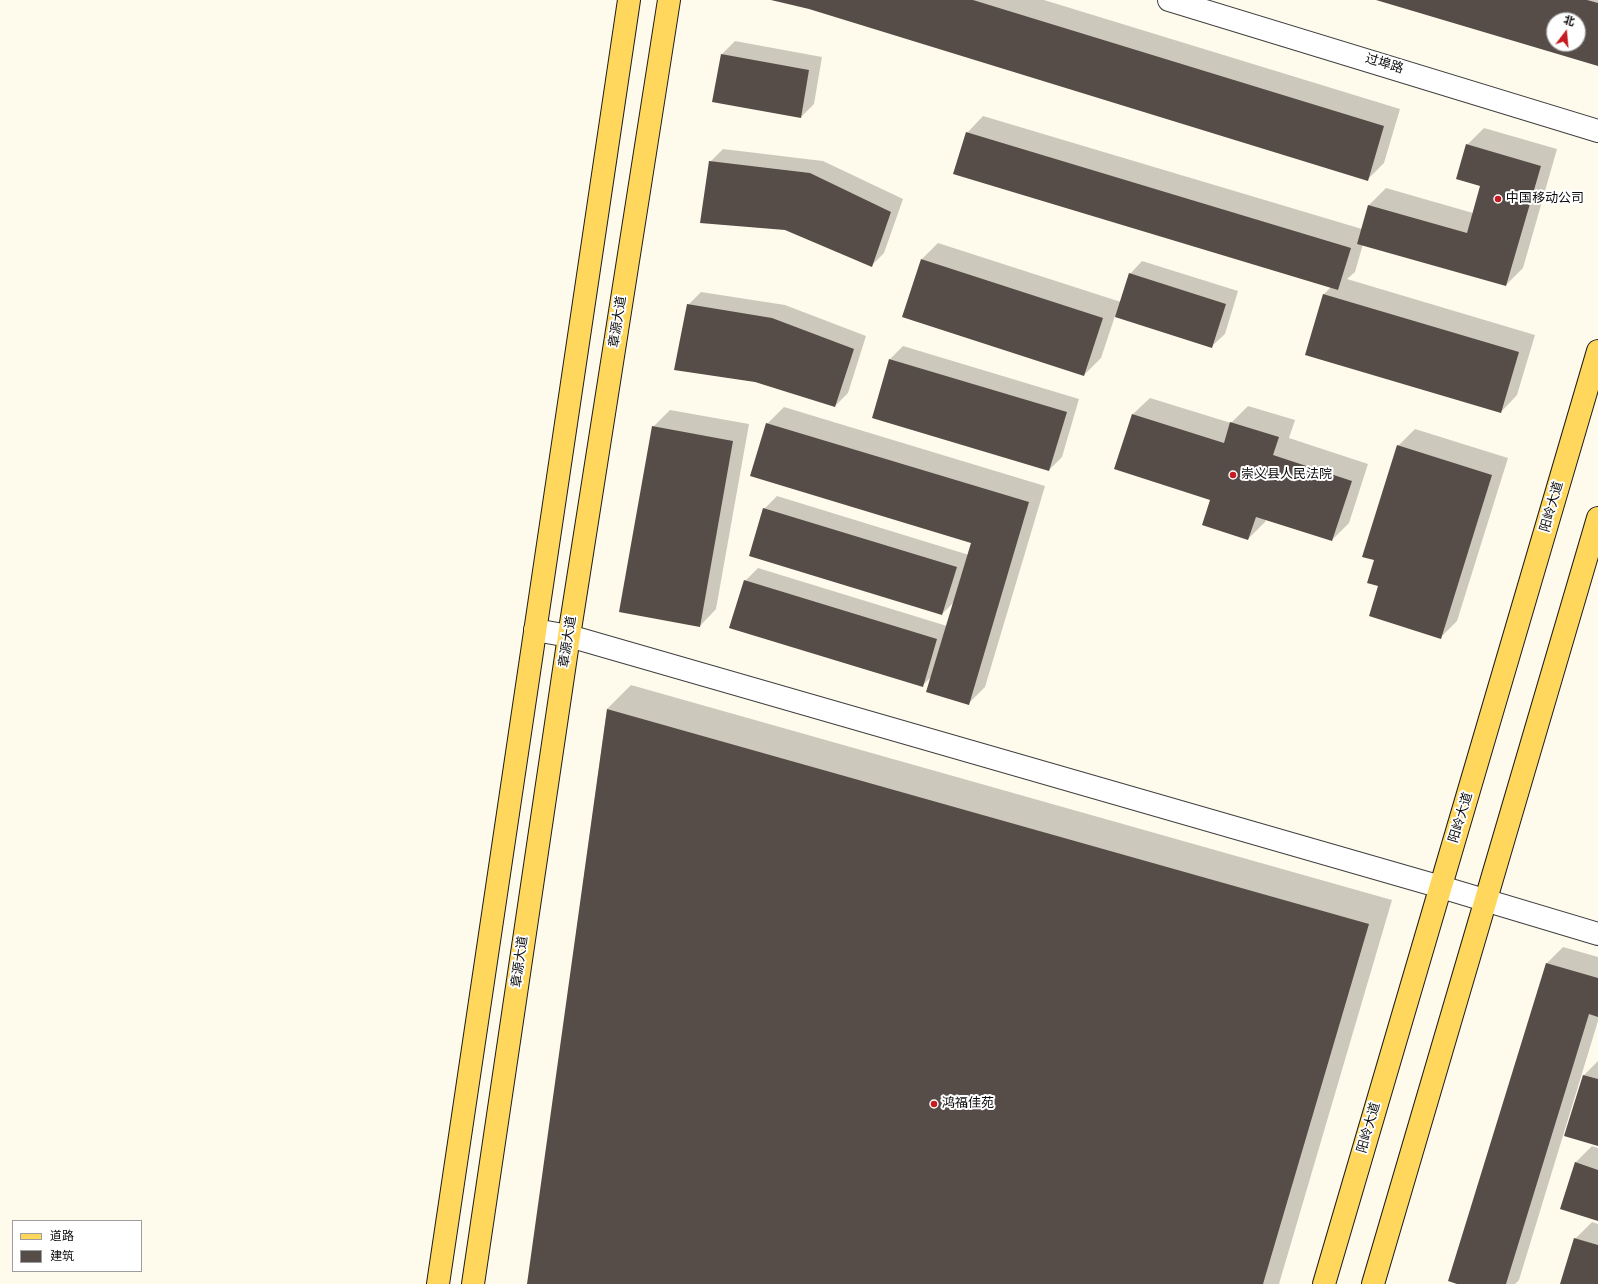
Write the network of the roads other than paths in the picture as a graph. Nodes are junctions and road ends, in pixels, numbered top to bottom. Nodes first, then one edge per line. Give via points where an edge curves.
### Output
1 (629, 0) edge
2 (669, 0) edge
3 (1170, 0) edge
4 (1598, 131) edge
5 (1598, 351) edge
6 (1598, 518) edge
7 (535, 630) junction
8 (569, 636) junction
9 (1441, 887) junction
10 (1485, 900) junction
11 (1598, 934) edge
12 (438, 1284) edge
13 (473, 1284) edge
14 (1324, 1284) edge
15 (1373, 1284) edge

1 - 7 main road
2 - 8 main road, 章源大道
3 - 4 street, 过埠路
5 - 9 main road, 阳岭大道
6 - 10 main road
7 - 8 street
7 - 12 main road
8 - 9 street
8 - 13 main road, 章源大道
9 - 10 street
9 - 14 main road, 阳岭大道
10 - 11 street
10 - 15 main road

